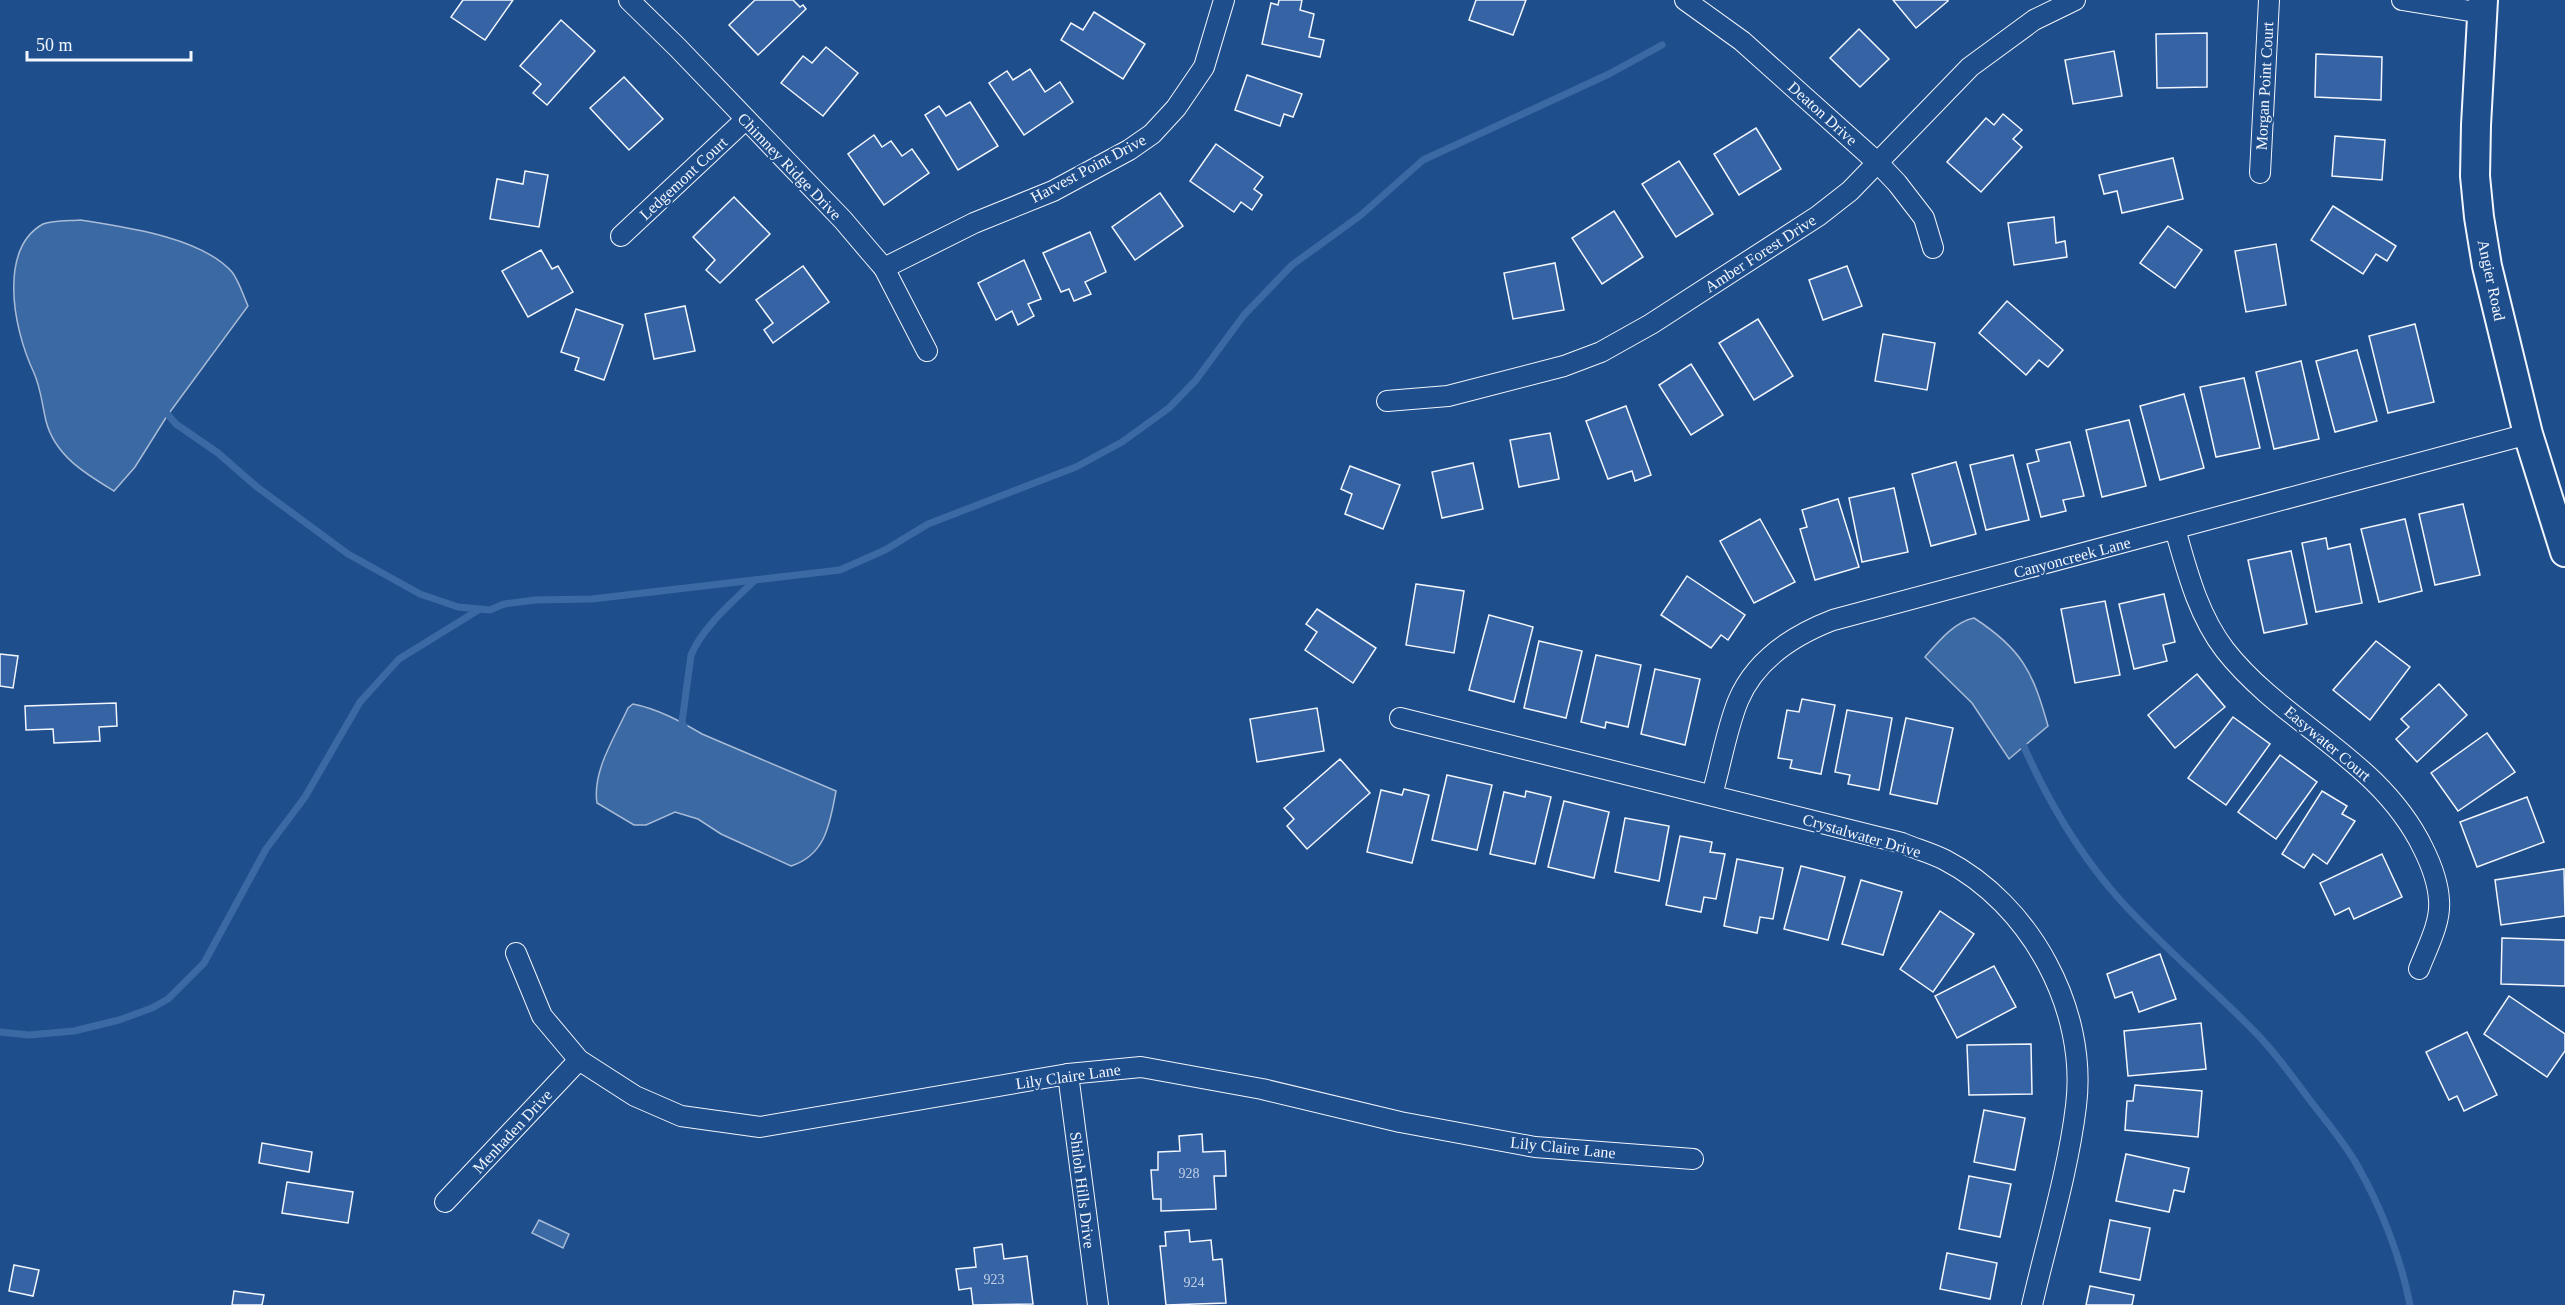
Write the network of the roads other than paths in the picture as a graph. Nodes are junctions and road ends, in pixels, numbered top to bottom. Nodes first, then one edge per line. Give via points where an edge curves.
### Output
1 (629, 0) edge
2 (1224, 0) edge
3 (1685, 0) edge
4 (2075, 0) edge
5 (2269, 0) edge
6 (2403, 0) edge
7 (2482, 7) edge
8 (745, 120) junction
9 (1878, 163) junction
10 (2260, 172) dead end
11 (621, 236) dead end
12 (1933, 248) dead end
13 (884, 268) junction
14 (927, 351) dead end
15 (1387, 401) dead end
16 (2528, 434) junction
17 (2175, 529) junction
18 (2565, 552) edge
19 (1400, 718) dead end
20 (1712, 795) junction
21 (516, 953) dead end
22 (2419, 969) dead end
23 (579, 1060) junction
24 (1068, 1074) junction
25 (1693, 1159) dead end
26 (446, 1202) dead end
27 (1098, 1305) edge
28 (2032, 1305) edge

1 - 8 street, Chimney Ridge Drive
2 - 13 street, Harvest Point Drive via 1204,67 1176,108 1152,134 1053,191 974,223
3 - 9 street, Deaton Drive via 1742,41
4 - 9 street, Amber Forest Drive via 2034,20 1970,66
5 - 10 street, Morgan Point Court
6 - 7 street
7 - 16 street, Angier Road via 2475,176 2479,217
8 - 11 street, Ledgemont Court
8 - 13 street, Chimney Ridge Drive
9 - 12 street, Deaton Drive via 1923,218
9 - 15 street, Amber Forest Drive via 1818,216 1601,352 1564,366 1448,396
13 - 14 street, Chimney Ridge Drive
16 - 17 street, Canyoncreek Lane
16 - 18 street, Angier Road
17 - 20 street, Canyoncreek Lane via 1833,620 1787,642 1753,676 1738,700
17 - 22 street, Easywater Court via 2202,612 2224,649 2262,689 2362,769 2387,794 2418,838 2435,878 2439,900 2438,917
19 - 20 street, Crystalwater Drive
20 - 28 street, Crystalwater Drive via 1902,843 1944,859 1990,892 2034,940 2061,992 2068,1017 2077,1069 2077,1104
21 - 23 street, Lily Claire Lane via 542,1016
23 - 24 street, Lily Claire Lane via 635,1096 681,1116 760,1127
23 - 26 street, Menhaden Drive
24 - 25 street, Lily Claire Lane via 1141,1067 1535,1147
24 - 27 street, Shiloh Hills Drive

